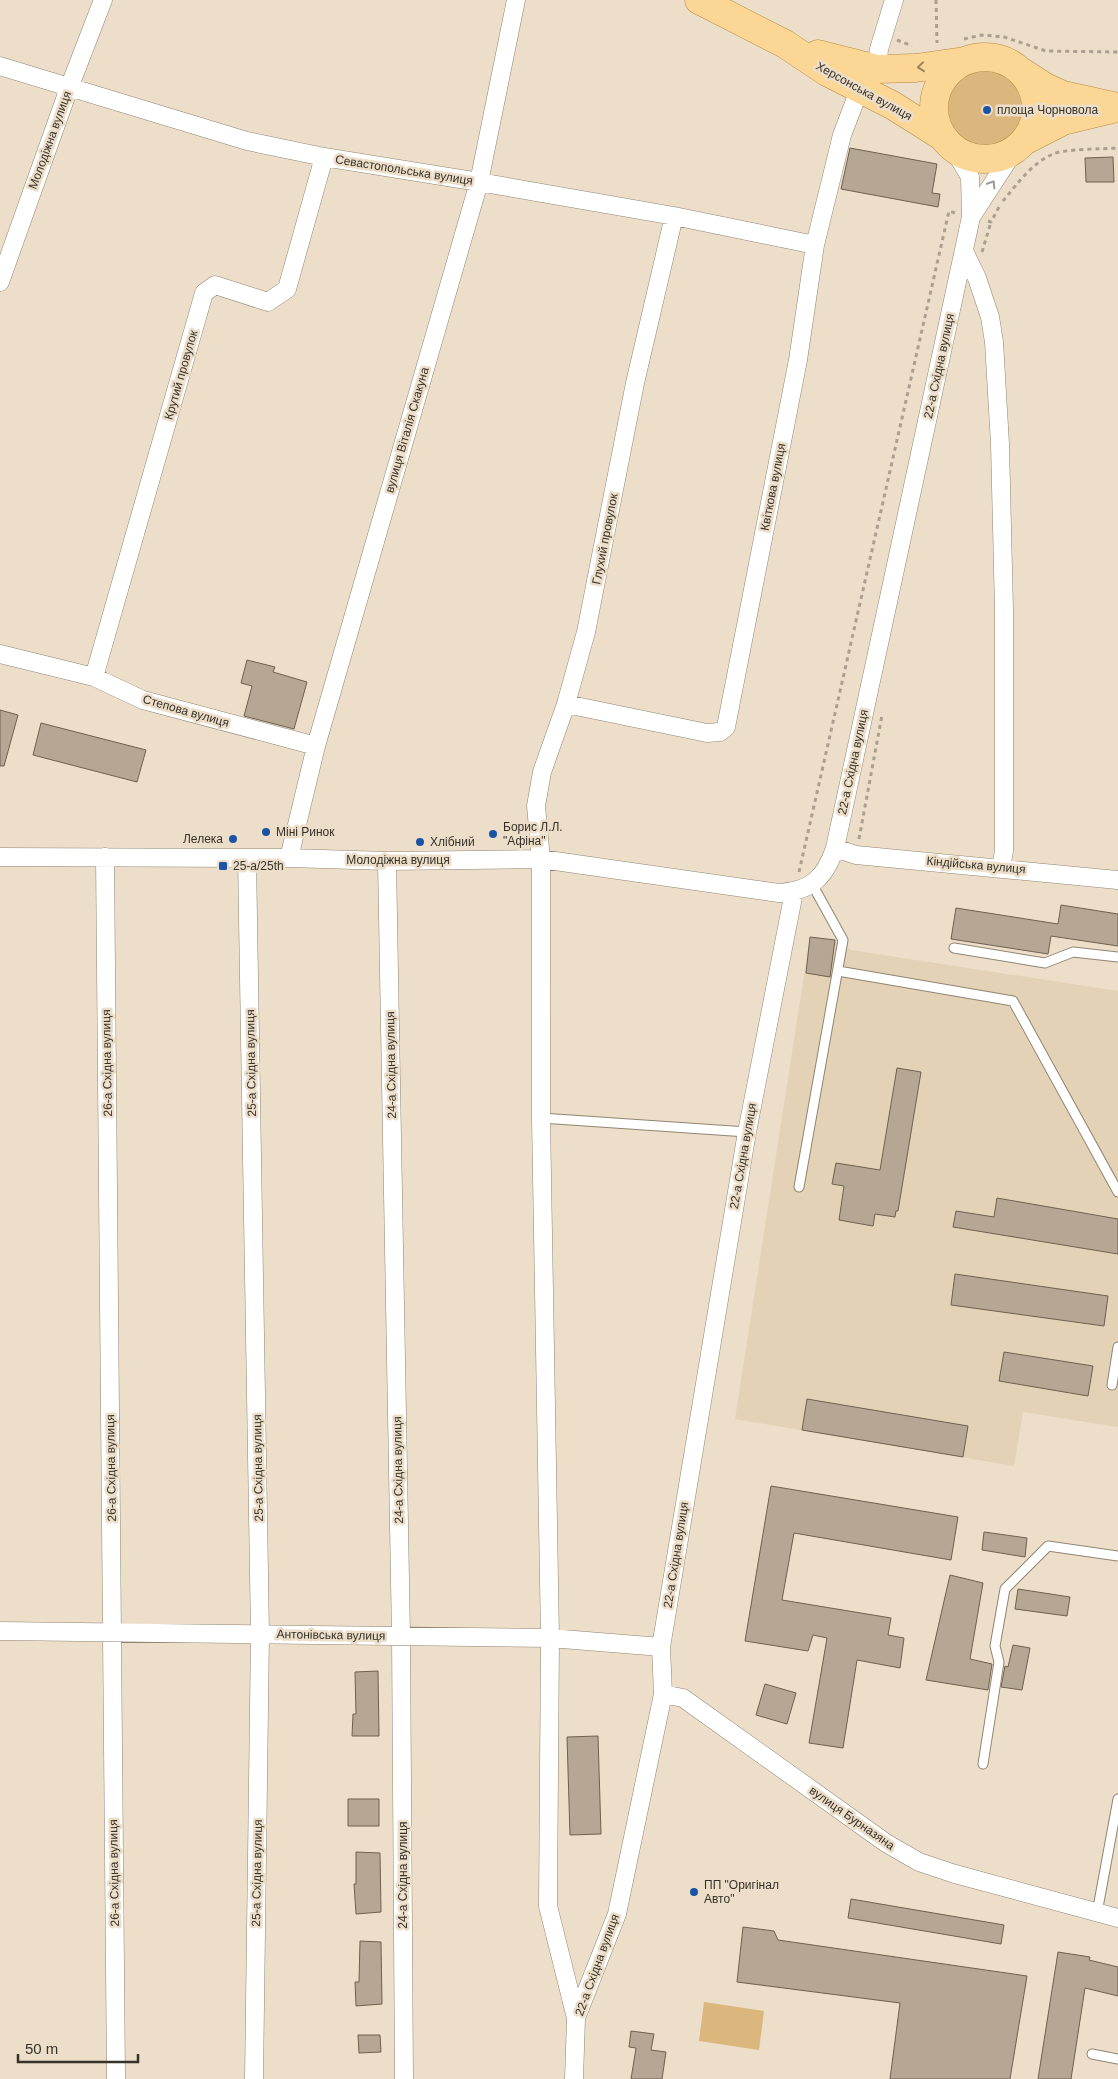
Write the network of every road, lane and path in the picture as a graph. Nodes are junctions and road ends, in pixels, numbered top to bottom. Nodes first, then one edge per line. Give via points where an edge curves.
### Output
1 (104, 0) edge
2 (516, 0) edge
3 (699, 0) edge
4 (894, 0) edge
5 (936, 0) edge
6 (896, 40) dead end
7 (937, 44) junction
8 (930, 46) dead end
9 (916, 48) dead end
10 (956, 48) junction
11 (1118, 52) edge
12 (0, 66) edge
13 (1020, 70) junction
14 (869, 78) junction
15 (69, 88) junction
16 (1118, 108) edge
17 (948, 143) junction
18 (1020, 145) junction
19 (324, 157) junction
20 (479, 182) junction
21 (674, 216) junction
22 (972, 217) junction
23 (815, 245) junction
24 (964, 251) junction
25 (0, 282) edge
26 (0, 654) edge
27 (94, 677) junction
28 (566, 704) junction
29 (316, 746) junction
30 (835, 848) junction
31 (0, 857) edge
32 (105, 857) junction
33 (247, 858) junction
34 (289, 858) junction
35 (541, 859) junction
36 (387, 861) junction
37 (1001, 867) junction
38 (1118, 880) edge
39 (812, 884) junction
40 (794, 892) junction
41 (954, 948) dead end
42 (1118, 957) edge
43 (838, 971) junction
44 (540, 1118) junction
45 (747, 1132) junction
46 (799, 1187) dead end
47 (1118, 1192) edge
48 (1118, 1347) edge
49 (1112, 1386) dead end
50 (1118, 1556) edge
51 (0, 1631) edge
52 (112, 1633) junction
53 (260, 1634) junction
54 (401, 1636) junction
55 (550, 1638) junction
56 (661, 1647) junction
57 (663, 1694) junction
58 (983, 1764) dead end
59 (1118, 1800) edge
60 (1097, 1914) junction
61 (1118, 1918) edge
62 (576, 2018) junction
63 (1092, 2054) dead end
64 (1118, 2059) edge
65 (116, 2079) edge
66 (254, 2079) edge
67 (404, 2079) edge
68 (574, 2079) edge

1 - 15 street, Молодіжна вулиця
2 - 20 street, вулиця Віталія Скакуна
3 - 14 main road, Херсонська вулиця via 785,44 827,72
4 - 14 street, Квіткова вулиця
5 - 7 path
6 - 9 path
7 - 8 path
7 - 10 path
10 - 11 path via 982,35 1004,36 1046,51
10 - 13 main road via 979,57 993,57
10 -> 14 main road, Херсонська вулиця via 916,68
10 - 17 main road via 952,69 942,80 934,109 936,124
12 - 15 street, Севастопольська вулиця
13 - 16 main road via 1063,95
13 - 18 main road via 1031,85 1036,116 1032,129
14 - 17 main road, Херсонська вулиця via 892,105
14 - 23 street, Квіткова вулиця via 842,135
15 - 19 street, Севастопольська вулиця via 247,141
15 - 25 street, Молодіжна вулиця
16 - 18 main road via 1063,120
17 - 18 main road via 971,157 990,159 1002,157
17 - 22 street via 970,177
22 -> 18 street
19 - 20 street, Севастопольська вулиця
19 - 27 street, Крутий провулок via 287,289 268,302 215,285 204,293
20 - 21 street, Севастопольська вулиця
20 - 29 street, вулиця Віталія Скакуна
21 - 23 street, Севастопольська вулиця
21 - 28 street, Глухий провулок via 635,383 586,632
22 - 24 street, 22-а Східна вулиця
23 - 28 street, Квіткова вулиця via 798,360 726,727 720,732 707,733
24 - 30 street, 22-а Східна вулиця
24 - 37 street via 990,317 994,342 1004,610 1004,851
26 - 27 street, Степова вулиця
27 - 29 street, Степова вулиця via 143,700
28 - 35 street, Глухий провулок via 538,791 536,806
29 - 34 street, вулиця Віталія Скакуна
30 - 37 street, Кіндійська вулиця via 856,855
30 - 39 street, 22-а Східна вулиця via 826,869
31 - 32 street, Молодіжна вулиця
32 - 33 street, Молодіжна вулиця
32 - 52 street, 26-а Східна вулиця
33 - 34 street, Молодіжна вулиця
33 - 53 street, 25-а Східна вулиця
34 - 36 street, Молодіжна вулиця
35 - 36 street, Молодіжна вулиця
35 - 40 street, Молодіжна вулиця via 779,893
35 - 44 street, Глухий провулок
36 - 54 street, 24-а Східна вулиця
37 - 38 street, Кіндійська вулиця
39 - 40 street, 22-а Східна вулиця
39 - 43 lane via 843,940
40 - 45 street, 22-а Східна вулиця
41 - 42 lane via 1045,963 1073,952
43 - 46 lane
43 - 47 lane via 1013,1002
44 - 45 lane
44 - 55 street, Глухий провулок
45 - 56 street, 22-а Східна вулиця
48 - 49 lane
50 - 58 lane via 1048,1546 1005,1589 995,1646 999,1662
51 - 52 street, Антонівська вулиця
52 - 53 street, Антонівська вулиця
52 - 65 street, 26-а Східна вулиця
53 - 54 street, Антонівська вулиця
53 - 66 street, 25-а Східна вулиця
54 - 55 street, Антонівська вулиця
54 - 67 street, 24-а Східна вулиця
55 - 56 street, Антонівська вулиця
55 - 62 street, Глухий провулок via 548,1906
56 - 57 street, 22-а Східна вулиця
57 - 60 street, вулиця Бурназяна via 683,1698 886,1843 919,1862
57 - 62 street, 22-а Східна вулиця via 617,1914
59 - 60 lane
60 - 61 street, вулиця Бурназяна
62 - 68 street, 22-а Східна вулиця
63 - 64 lane

